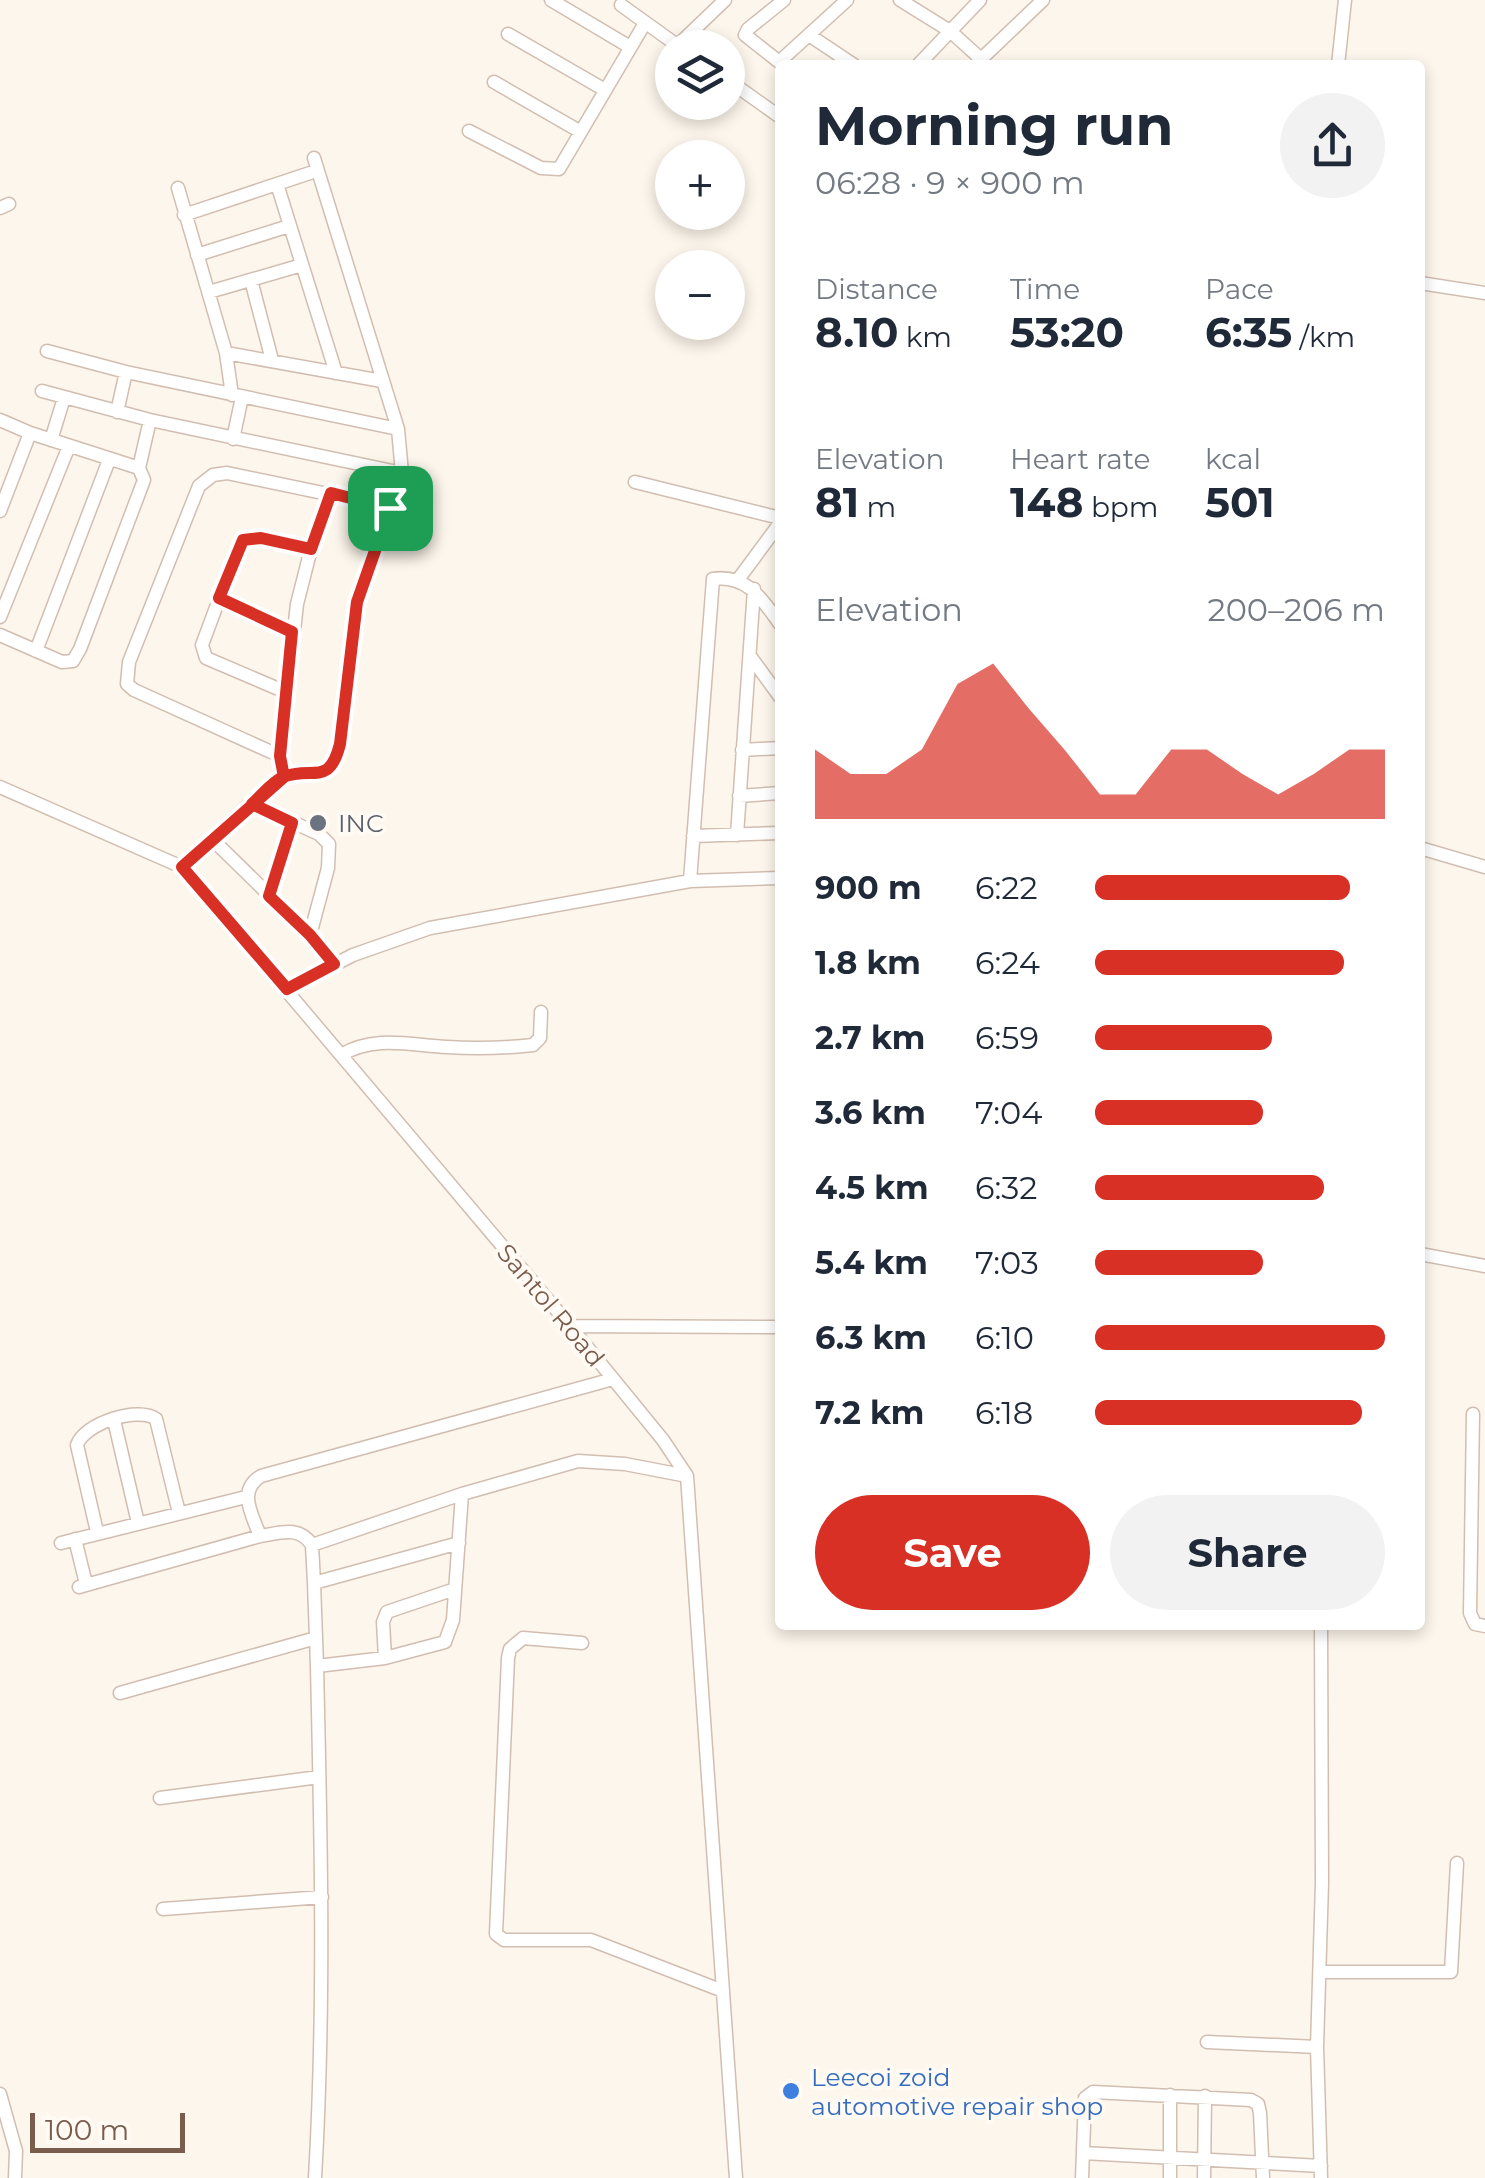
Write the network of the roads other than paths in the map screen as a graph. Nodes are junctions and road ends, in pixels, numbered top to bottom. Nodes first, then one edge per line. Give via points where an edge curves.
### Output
1 (552, 0) edge
2 (725, 0) edge
3 (784, 0) edge
4 (847, 0) edge
5 (900, 0) edge
6 (980, 0) edge
7 (1043, 0) edge
8 (1344, 0) edge
9 (622, 5) dead end
10 (645, 23) junction
11 (655, 30) edge
12 (695, 30) edge
13 (950, 30) junction
14 (508, 34) dead end
15 (808, 35) junction
16 (630, 46) junction
17 (776, 60) edge
18 (785, 60) edge
19 (846, 60) edge
20 (923, 60) edge
21 (976, 60) edge
22 (980, 60) edge
23 (1338, 60) edge
24 (494, 82) dead end
25 (606, 90) junction
26 (745, 92) edge
27 (775, 113) edge
28 (469, 130) dead end
29 (582, 132) junction
30 (276, 184) junction
31 (178, 188) dead end
32 (184, 215) junction
33 (290, 226) junction
34 (197, 255) junction
35 (302, 265) junction
36 (251, 280) junction
37 (1425, 283) edge
38 (209, 292) junction
39 (1485, 292) edge
40 (47, 351) dead end
41 (226, 353) junction
42 (272, 360) junction
43 (126, 372) junction
44 (336, 373) junction
45 (382, 380) junction
46 (42, 391) dead end
47 (237, 396) junction
48 (64, 398) junction
49 (116, 412) junction
50 (0, 420) edge
51 (150, 420) junction
52 (398, 429) junction
53 (30, 433) junction
54 (233, 439) junction
55 (51, 440) junction
56 (69, 446) junction
57 (109, 460) junction
58 (139, 468) junction
59 (402, 473) junction
60 (634, 482) dead end
61 (4, 491) edge
62 (331, 493) junction
63 (390, 508) junction
64 (0, 511) edge
65 (775, 520) edge
66 (775, 528) edge
67 (311, 549) junction
68 (737, 581) junction
69 (754, 588) junction
70 (219, 598) junction
71 (0, 617) edge
72 (775, 617) edge
73 (292, 632) junction
74 (0, 634) edge
75 (36, 651) junction
76 (750, 656) junction
77 (775, 690) edge
78 (288, 693) junction
79 (775, 748) edge
80 (742, 750) junction
81 (280, 756) junction
82 (284, 777) junction
83 (0, 787) edge
84 (775, 794) edge
85 (739, 796) junction
86 (252, 804) junction
87 (292, 823) junction
88 (775, 834) edge
89 (737, 835) junction
90 (692, 836) junction
91 (213, 840) junction
92 (1425, 849) edge
93 (182, 867) junction
94 (1485, 867) edge
95 (775, 878) edge
96 (690, 881) junction
97 (269, 896) junction
98 (310, 935) junction
99 (334, 964) junction
100 (287, 989) junction
101 (541, 1012) dead end
102 (341, 1055) junction
103 (1425, 1255) edge
104 (1485, 1266) edge
105 (570, 1326) junction
106 (775, 1327) edge
107 (613, 1379) junction
108 (1473, 1414) dead end
109 (114, 1420) junction
110 (687, 1476) junction
111 (462, 1494) junction
112 (246, 1497) junction
113 (178, 1513) junction
114 (138, 1524) junction
115 (97, 1532) junction
116 (260, 1536) junction
117 (75, 1539) junction
118 (60, 1543) dead end
119 (459, 1543) junction
120 (312, 1544) junction
121 (314, 1583) junction
122 (455, 1589) junction
123 (1485, 1626) edge
124 (1321, 1630) edge
125 (316, 1638) junction
126 (582, 1643) dead end
127 (385, 1658) junction
128 (317, 1666) junction
129 (120, 1693) dead end
130 (320, 1777) junction
131 (160, 1798) dead end
132 (1457, 1864) dead end
133 (322, 1896) junction
134 (163, 1909) dead end
135 (1320, 1972) junction
136 (723, 1991) junction
137 (1207, 2042) dead end
138 (1317, 2047) junction
139 (0, 2094) edge
140 (1170, 2095) junction
141 (1205, 2096) junction
142 (1083, 2153) junction
143 (1170, 2158) junction
144 (1204, 2161) junction
145 (1263, 2171) edge
146 (1321, 2172) edge
147 (15, 2178) edge
148 (315, 2178) edge
149 (736, 2178) edge
150 (1082, 2178) edge
151 (1170, 2178) edge
152 (1204, 2178) edge

1 - 16 street
2 - 12 street
3 - 17 street via 745,35
4 - 15 street
5 - 13 street
6 - 13 street
7 - 22 street
8 - 23 street
9 - 10 street
10 - 11 street
10 - 16 street
13 - 20 street
13 - 21 street
14 - 25 street
15 - 18 street
15 - 19 street
16 - 25 street
24 - 29 street
25 - 29 street
26 - 27 street
28 - 29 street via 552,171 563,165
30 - 32 street
30 - 33 street
30 - 45 street via 315,165
31 - 32 street
32 - 34 street
33 - 34 street
33 - 35 street
34 - 38 street
35 - 36 street
35 - 44 street
36 - 38 street
36 - 42 street
37 - 39 street
38 - 41 street
40 - 43 street
41 - 42 street
41 - 47 street
42 - 44 street
43 - 47 street
43 - 49 street
44 - 45 street
45 - 52 street
46 - 48 street
47 - 52 street
47 - 54 street
48 - 49 street
48 - 55 street
49 - 51 street
50 - 53 street
51 - 54 street
51 - 58 street
52 - 59 street
53 - 55 street
53 - 61 street
54 - 59 street
55 - 56 street
56 - 57 street
56 - 71 street
57 - 58 street
57 - 75 street
58 - 75 street via 142,486 80,649 66,663
59 - 63 street
60 - 65 street
61 - 64 street
62 - 63 street
62 - 67 street
62 - 81 street via 227,473 207,478 126,673 134,690
63 - 82 street via 357,602 334,763 320,774
66 - 68 street
67 - 70 street via 243,540
67 - 73 street
68 - 69 street
68 - 90 street via 712,582
69 - 72 street
69 - 76 street
70 - 73 street
70 - 78 street via 202,655
73 - 78 street
74 - 75 street
76 - 77 street
76 - 80 street
78 - 81 street
79 - 80 street
80 - 85 street
81 - 82 street
82 - 86 street
83 - 93 street
84 - 85 street
85 - 89 street
86 - 87 street
86 - 91 street
87 - 97 street
87 - 98 street via 322,836 330,847
88 - 89 street
89 - 90 street
90 - 96 street
91 - 93 street
91 - 97 street
92 - 94 street
93 - 100 street, Santol Road
95 - 96 street
96 - 99 street via 430,928
97 - 98 street
98 - 99 street
99 - 100 street
100 - 102 street, Santol Road
101 - 102 street via 540,1038 532,1045 378,1042
102 - 105 street, Santol Road
103 - 104 street
105 - 106 street
105 - 107 street, Santol Road
107 - 110 street, Santol Road
107 - 112 street via 261,1476
108 - 123 street via 1470,1613 1475,1624
109 - 113 street via 154,1416
109 - 114 street
109 - 115 street via 85,1430 78,1445
110 - 111 street via 578,1460
110 - 136 street, Santol Road
111 - 119 street
111 - 120 street
112 - 113 street
112 - 116 street
113 - 114 street
114 - 115 street
115 - 117 street
116 - 117 street via 83,1586
116 - 120 street via 296,1532
117 - 118 street
119 - 121 street
119 - 122 street
120 - 121 street
121 - 125 street
122 - 127 street via 445,1642
122 - 127 street via 387,1612
124 - 135 street
125 - 128 street
125 - 129 street
126 - 136 street via 523,1638 508,1658 496,1934 504,1940 590,1940
127 - 128 street
128 - 130 street
130 - 131 street
130 - 133 street
132 - 135 street via 1451,1972
133 - 134 street
133 - 148 street
135 - 138 street
136 - 149 street, Santol Road
137 - 138 street
138 - 146 street
139 - 147 street via 16,2150
140 - 141 street
140 - 142 street via 1089,2094
140 - 143 street
141 - 144 street
141 - 145 street via 1258,2104
142 - 143 street
142 - 150 street
143 - 144 street
143 - 151 street
144 - 145 street
144 - 152 street
145 - 146 street

